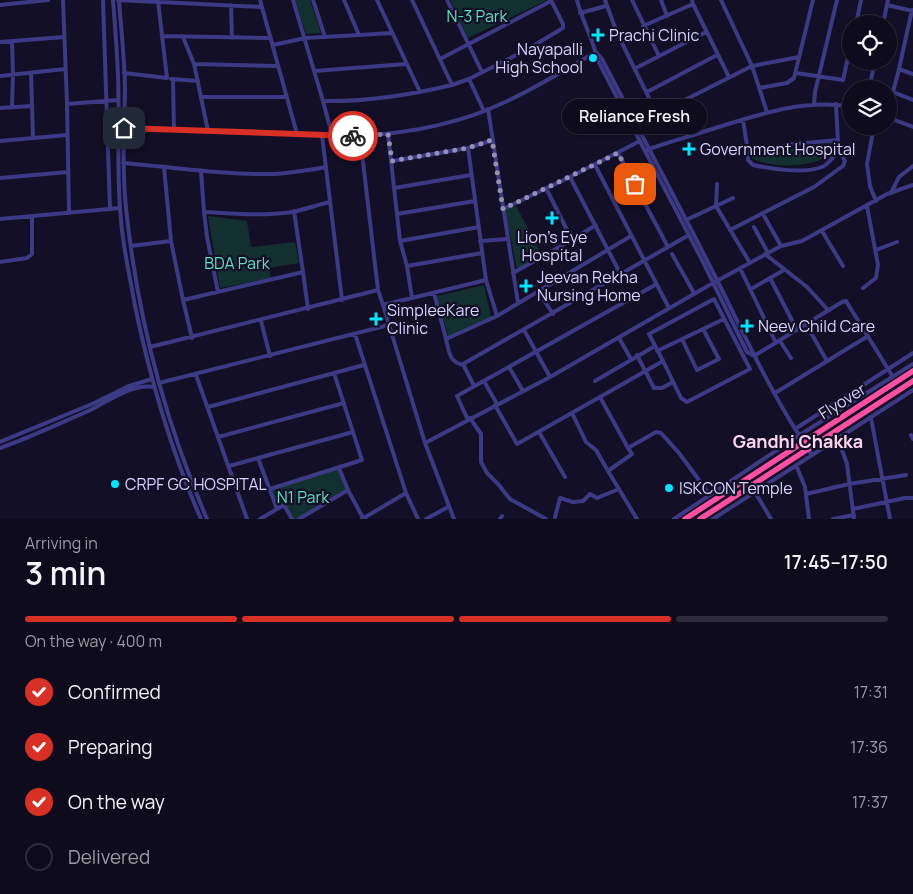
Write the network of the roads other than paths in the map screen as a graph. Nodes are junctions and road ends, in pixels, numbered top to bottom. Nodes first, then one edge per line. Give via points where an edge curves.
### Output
1 (48, 0) edge
2 (62, 0) edge
3 (103, 0) edge
4 (113, 0) edge
5 (119, 0) edge
6 (260, 0) edge
7 (294, 0) edge
8 (313, 0) edge
9 (344, 0) edge
10 (377, 0) edge
11 (412, 0) edge
12 (447, 0) edge
13 (551, 0) edge
14 (577, 0) edge
15 (605, 0) edge
16 (632, 0) edge
17 (661, 0) edge
18 (721, 0) edge
19 (813, 0) edge
20 (837, 0) edge
21 (861, 0) edge
22 (158, 1) junction
23 (693, 2) edge
24 (888, 2) edge
25 (0, 5) edge
26 (231, 5) junction
27 (606, 6) junction
28 (262, 7) junction
29 (912, 10) edge
30 (580, 13) junction
31 (858, 15) edge
32 (885, 15) edge
33 (666, 16) junction
34 (643, 26) junction
35 (706, 32) junction
36 (392, 33) junction
37 (359, 35) junction
38 (162, 36) junction
39 (64, 37) junction
40 (183, 37) junction
41 (325, 37) junction
42 (232, 38) junction
43 (271, 38) junction
44 (305, 38) junction
45 (12, 41) junction
46 (0, 42) edge
47 (273, 45) junction
48 (468, 45) junction
49 (596, 52) junction
50 (718, 55) junction
51 (659, 56) junction
52 (799, 57) junction
53 (440, 59) junction
54 (194, 64) junction
55 (406, 64) junction
56 (278, 66) junction
57 (752, 66) junction
58 (636, 68) junction
59 (65, 69) junction
60 (898, 69) junction
61 (845, 70) edge
62 (314, 71) junction
63 (482, 72) junction
64 (31, 73) junction
65 (124, 73) junction
66 (796, 73) junction
67 (913, 74) edge
68 (13, 75) junction
69 (0, 76) edge
70 (818, 77) junction
71 (167, 78) junction
72 (729, 78) junction
73 (173, 79) junction
74 (469, 79) junction
75 (895, 80) edge
76 (198, 81) junction
77 (452, 85) junction
78 (759, 88) junction
79 (420, 92) junction
80 (647, 92) junction
81 (897, 94) edge
82 (201, 96) junction
83 (287, 97) junction
84 (107, 100) junction
85 (118, 100) junction
86 (913, 100) edge
87 (323, 101) junction
88 (67, 104) junction
89 (836, 104) junction
90 (814, 105) junction
91 (32, 106) junction
92 (842, 106) edge
93 (12, 107) junction
94 (0, 108) edge
95 (486, 110) junction
96 (768, 112) junction
97 (118, 116) junction
98 (124, 117) junction
99 (743, 120) junction
100 (897, 121) edge
101 (124, 128) junction
102 (913, 128) edge
103 (174, 130) junction
104 (208, 131) junction
105 (297, 134) junction
106 (388, 134) junction
107 (67, 135) junction
108 (322, 135) junction
109 (332, 135) junction
110 (872, 135) edge
111 (360, 136) junction
112 (33, 138) junction
113 (492, 140) junction
114 (838, 140) junction
115 (0, 141) edge
116 (640, 141) junction
117 (468, 148) junction
118 (647, 150) junction
119 (839, 150) junction
120 (748, 152) junction
121 (618, 153) junction
122 (392, 161) junction
123 (123, 163) junction
124 (594, 165) junction
125 (913, 166) edge
126 (164, 167) junction
127 (326, 168) junction
128 (201, 171) junction
129 (68, 172) junction
130 (471, 175) junction
131 (570, 177) junction
132 (0, 178) edge
133 (717, 184) dead end
134 (913, 185) edge
135 (394, 188) junction
136 (546, 188) junction
137 (891, 193) junction
138 (733, 198) dead end
139 (475, 201) junction
140 (876, 201) junction
141 (330, 202) junction
142 (716, 206) junction
143 (866, 206) junction
144 (120, 208) junction
145 (110, 209) junction
146 (503, 209) junction
147 (294, 211) junction
148 (204, 212) junction
149 (69, 213) junction
150 (396, 214) junction
151 (763, 214) junction
152 (32, 216) junction
153 (0, 219) edge
154 (686, 220) junction
155 (596, 225) junction
156 (478, 227) junction
157 (754, 227) dead end
158 (730, 230) junction
159 (822, 231) junction
160 (689, 235) junction
161 (631, 236) junction
162 (508, 239) junction
163 (572, 240) junction
164 (171, 241) junction
165 (400, 241) junction
166 (480, 241) junction
167 (897, 242) dead end
168 (131, 246) junction
169 (781, 246) junction
170 (668, 247) junction
171 (609, 250) junction
172 (876, 250) junction
173 (482, 253) junction
174 (672, 254) dead end
175 (767, 254) junction
176 (644, 261) junction
177 (0, 262) edge
178 (750, 263) junction
179 (408, 266) junction
180 (843, 266) dead end
181 (740, 268) junction
182 (784, 270) junction
183 (303, 272) junction
184 (513, 273) junction
185 (621, 274) junction
186 (770, 278) junction
187 (486, 280) junction
188 (715, 281) junction
189 (656, 285) junction
190 (863, 288) dead end
191 (750, 289) junction
192 (378, 290) junction
193 (538, 291) junction
194 (218, 292) junction
195 (434, 293) junction
196 (694, 293) junction
197 (412, 298) junction
198 (183, 300) junction
199 (342, 300) junction
200 (518, 303) junction
201 (383, 306) junction
202 (669, 308) junction
203 (308, 309) junction
204 (828, 310) junction
205 (553, 314) junction
206 (497, 316) junction
207 (724, 319) junction
208 (261, 321) junction
209 (732, 322) junction
210 (806, 324) junction
211 (388, 325) junction
212 (727, 325) junction
213 (703, 329) junction
214 (524, 330) junction
215 (797, 330) junction
216 (355, 334) junction
217 (868, 336) junction
218 (148, 338) junction
219 (192, 338) junction
220 (618, 338) junction
221 (446, 339) junction
222 (143, 340) junction
223 (682, 340) junction
224 (778, 342) junction
225 (655, 346) junction
226 (150, 348) junction
227 (657, 351) junction
228 (536, 352) junction
229 (913, 353) edge
230 (637, 355) junction
231 (270, 356) junction
232 (754, 356) junction
233 (790, 358) dead end
234 (631, 359) junction
235 (663, 360) junction
236 (827, 360) junction
237 (913, 364) edge
238 (364, 365) junction
239 (464, 365) junction
240 (509, 367) junction
241 (888, 368) junction
242 (645, 370) junction
243 (913, 371) edge
244 (334, 373) junction
245 (196, 375) junction
246 (550, 377) junction
247 (893, 377) junction
248 (152, 379) junction
249 (595, 380) dead end
250 (484, 381) junction
251 (913, 381) edge
252 (674, 382) junction
253 (159, 383) junction
254 (474, 386) junction
255 (154, 387) junction
256 (913, 390) edge
257 (523, 391) junction
258 (774, 392) junction
259 (600, 397) junction
260 (344, 403) junction
261 (496, 405) junction
262 (166, 407) junction
263 (208, 407) junction
264 (161, 409) junction
265 (572, 413) junction
266 (871, 418) junction
267 (469, 419) junction
268 (794, 429) junction
269 (353, 432) junction
270 (539, 432) junction
271 (798, 436) junction
272 (218, 437) junction
273 (838, 439) junction
274 (0, 442) edge
275 (425, 443) junction
276 (0, 448) edge
277 (628, 448) junction
278 (812, 455) junction
279 (258, 458) junction
280 (796, 465) junction
281 (229, 466) junction
282 (339, 468) junction
283 (608, 471) junction
284 (906, 475) dead end
285 (565, 477) dead end
286 (883, 479) junction
287 (849, 484) junction
288 (270, 489) junction
289 (619, 489) junction
290 (348, 490) junction
291 (755, 492) junction
292 (406, 493) junction
293 (806, 494) junction
294 (710, 495) junction
295 (913, 498) edge
296 (887, 502) junction
297 (448, 507) junction
298 (277, 509) junction
299 (853, 509) junction
300 (555, 517) dead end
301 (854, 517) edge
302 (201, 519) edge
303 (207, 519) edge
304 (248, 519) edge
305 (260, 519) edge
306 (292, 519) edge
307 (299, 519) edge
308 (363, 519) edge
309 (418, 519) edge
310 (426, 519) edge
311 (454, 519) edge
312 (546, 519) edge
313 (637, 519) edge
314 (674, 519) edge
315 (685, 519) edge
316 (700, 519) edge
317 (713, 519) edge
318 (771, 519) edge
319 (809, 519) edge
320 (833, 519) edge
321 (890, 519) edge

1 - 25 street
2 - 39 street
3 - 84 street
4 - 5 street
4 - 85 street
5 - 22 street
5 - 65 street
6 - 28 street
7 - 44 street
8 - 41 street
9 - 37 street
10 - 36 street
11 - 53 street
12 - 48 street
13 - 48 street
13 - 63 street via 563,28
14 - 30 street
15 - 27 street
16 - 34 street
17 - 33 street
18 - 57 street
19 - 52 street
20 - 70 street
21 - 31 street
22 - 26 street
22 - 38 street
23 - 33 street
23 - 35 street
24 - 29 street
24 - 32 street
26 - 28 street
26 - 42 street
27 - 30 street
27 - 58 street
28 - 43 street
29 - 60 street
30 - 49 street
33 - 34 street
34 - 51 street
35 - 50 street
35 - 51 street
36 - 37 street
36 - 55 street
37 - 41 street
38 - 40 street
38 - 71 street
39 - 45 street
39 - 59 street
40 - 42 street
40 - 54 street
41 - 44 street
42 - 43 street
43 - 47 street
44 - 47 street
44 - 62 street
45 - 46 street
45 - 68 street
47 - 56 street
48 - 53 street
48 - 63 street
49 - 95 street
49 - 116 street via 597,60
49 - 118 street
50 - 72 street
50 - 80 street
51 - 58 street
52 - 57 street
52 - 66 street
53 - 77 street
54 - 56 street
54 - 76 street
55 - 62 street
55 - 79 street
56 - 83 street
57 - 72 street
57 - 78 street
58 - 80 street
59 - 64 street
59 - 88 street
60 - 67 street
60 - 75 street
61 - 70 street via 843,80
62 - 87 street
63 - 74 street
64 - 68 street
64 - 91 street
65 - 71 street
65 - 98 street
66 - 70 street
66 - 78 street via 788,83
68 - 69 street
68 - 93 street
70 - 90 street
71 - 73 street
72 - 80 street via 657,114
73 - 76 street
73 - 103 street
74 - 77 street
74 - 95 street
76 - 82 street
77 - 79 street
78 - 96 street
79 - 87 street
81 - 86 street
82 - 83 street
82 - 104 street
83 - 105 street
84 - 85 street
84 - 88 street
84 - 145 street
85 - 97 street
87 - 109 street
88 - 107 street
89 - 90 street
89 - 92 street
89 - 114 street
90 - 96 street
91 - 93 street
91 - 112 street
93 - 94 street
95 - 106 street via 451,122
95 - 113 street
96 - 99 street
97 - 98 street
97 - 144 street
98 - 101 street
99 - 118 street
99 - 120 street
100 - 102 street
101 - 103 street
101 - 123 street
103 - 104 street
104 - 105 street
105 - 108 street
106 - 111 street
106 - 122 street
107 - 112 street
107 - 129 street
108 - 109 street
108 - 127 street
109 - 111 street
110 - 140 street via 867,164
111 - 192 street
112 - 115 street
113 - 117 street
113 - 146 street
114 - 119 street
114 - 120 street
116 - 118 street
116 - 121 street
117 - 122 street
117 - 130 street
118 - 154 street
118 - 160 street
119 - 120 street via 822,167 801,170 752,165
119 - 151 street via 845,161 843,166
121 - 124 street
121 - 170 street
122 - 135 street
123 - 126 street
123 - 168 street
124 - 131 street
124 - 161 street
125 - 137 street via 900,177
126 - 128 street
126 - 164 street
127 - 128 street via 274,174
127 - 141 street
128 - 148 street
129 - 132 street
129 - 149 street
130 - 135 street
130 - 139 street
131 - 136 street
131 - 155 street
133 - 142 street
134 - 137 street
135 - 150 street
136 - 146 street
136 - 163 street
137 - 140 street
138 - 142 street
139 - 150 street
139 - 156 street
140 - 143 street
141 - 147 street
141 - 199 street
142 - 154 street
142 - 158 street
143 - 159 street
143 - 172 street
144 - 145 street
144 - 222 street
145 - 149 street
146 - 162 street
147 - 148 street via 258,215
147 - 183 street
148 - 194 street
149 - 152 street
150 - 165 street
151 - 158 street
151 - 169 street
152 - 153 street
152 - 177 street via 32,254 27,258
154 - 188 street
155 - 163 street
155 - 171 street
156 - 165 street
156 - 166 street
157 - 175 street
158 - 178 street
159 - 169 street via 802,241
159 - 180 street
160 - 170 street
160 - 188 street
161 - 171 street
161 - 176 street
162 - 166 street
162 - 184 street
163 - 184 street
164 - 168 street
164 - 198 street
165 - 179 street
166 - 173 street
167 - 172 street
168 - 218 street
169 - 175 street
170 - 176 street
171 - 185 street
171 - 193 street
172 - 190 street via 878,272 873,282
173 - 179 street
173 - 187 street
174 - 196 street
175 - 178 street
175 - 182 street
176 - 185 street
176 - 189 street
178 - 181 street
179 - 197 street
181 - 188 street
181 - 191 street
182 - 186 street
182 - 204 street via 807,287
183 - 194 street
183 - 203 street
184 - 200 street
185 - 205 street
186 - 191 street
186 - 215 street
187 - 195 street
187 - 206 street
188 - 196 street
188 - 209 street
188 - 232 street
189 - 202 street
189 - 228 street
191 - 224 street
192 - 199 street
192 - 201 street
193 - 200 street
193 - 205 street
194 - 198 street
195 - 197 street
195 - 221 street
196 - 202 street
197 - 201 street
198 - 219 street
199 - 203 street
200 - 206 street
201 - 211 street
202 - 220 street
203 - 208 street
204 - 210 street
204 - 217 street via 846,301
205 - 214 street
206 - 221 street
207 - 212 street
207 - 213 street
207 - 225 street via 714,299 649,334
208 - 219 street
208 - 231 street
209 - 212 street
209 - 232 street via 747,352
210 - 215 street
210 - 236 street
211 - 216 street
211 - 275 street
212 - 252 street via 750,369 687,402 681,398
213 - 223 street
213 - 223 street via 720,359 697,370
214 - 228 street
214 - 239 street
215 - 224 street
216 - 231 street
216 - 238 street
217 - 236 street
217 - 241 street
218 - 222 street
218 - 226 street
219 - 226 street
220 - 234 street
220 - 246 street
221 - 239 street via 451,359
222 - 248 street
223 - 227 street
224 - 232 street
224 - 233 street
225 - 227 street
225 - 230 street
226 - 253 street
227 - 235 street
228 - 240 street
228 - 246 street
229 - 241 street
230 - 234 street
230 - 242 street
231 - 245 street
232 - 258 street
234 - 249 street
235 - 242 street
235 - 252 street
236 - 258 street
237 - 247 street
238 - 244 street
238 - 292 street
239 - 254 street
240 - 250 street
240 - 257 street
241 - 247 street
241 - 268 street
242 - 252 street via 656,388
242 - 259 street
243 - 315 highway, Flyover, bridge
244 - 260 street
244 - 263 street
245 - 253 street
245 - 263 street
246 - 257 street
247 - 271 street
248 - 255 street
248 - 274 street via 128,386
250 - 254 street
250 - 261 street
251 - 316 highway, Flyover, bridge
253 - 262 street
254 - 267 street via 457,396
255 - 264 street
255 - 276 street via 126,392
256 - 266 street
257 - 261 street
258 - 268 street
259 - 265 street
259 - 277 street
260 - 269 street
260 - 272 street
261 - 267 street
261 - 270 street via 517,444
262 - 264 street
262 - 303 street
263 - 272 street
264 - 302 street
265 - 270 street
265 - 283 street via 586,442 595,449
266 - 273 street
266 - 286 street
267 - 275 street
267 - 312 street via 482,434 481,462 487,473 510,499
268 - 271 street
269 - 279 street
269 - 282 street via 362,460
270 - 285 street
271 - 278 street
271 - 294 street
272 - 281 street
273 - 278 street
273 - 287 street
275 - 297 street
277 - 283 street via 632,454
277 - 294 street via 656,432 661,433
278 - 280 street
279 - 281 street
279 - 288 street
280 - 291 street
280 - 293 street
281 - 304 street
282 - 288 street
282 - 290 street
283 - 289 street
284 - 286 street
286 - 287 street
286 - 296 street
287 - 293 street
287 - 299 street
288 - 298 street
289 - 300 street via 597,498 590,494 583,501 560,498
289 - 313 street
290 - 307 street
290 - 308 street
291 - 317 street
291 - 318 street
292 - 308 street
292 - 309 street
293 - 319 street
294 - 314 street
295 - 296 street
296 - 299 street
296 - 321 street
297 - 310 street
297 - 311 street
298 - 305 street
298 - 306 street via 284,505
299 - 301 street
301 - 320 street

